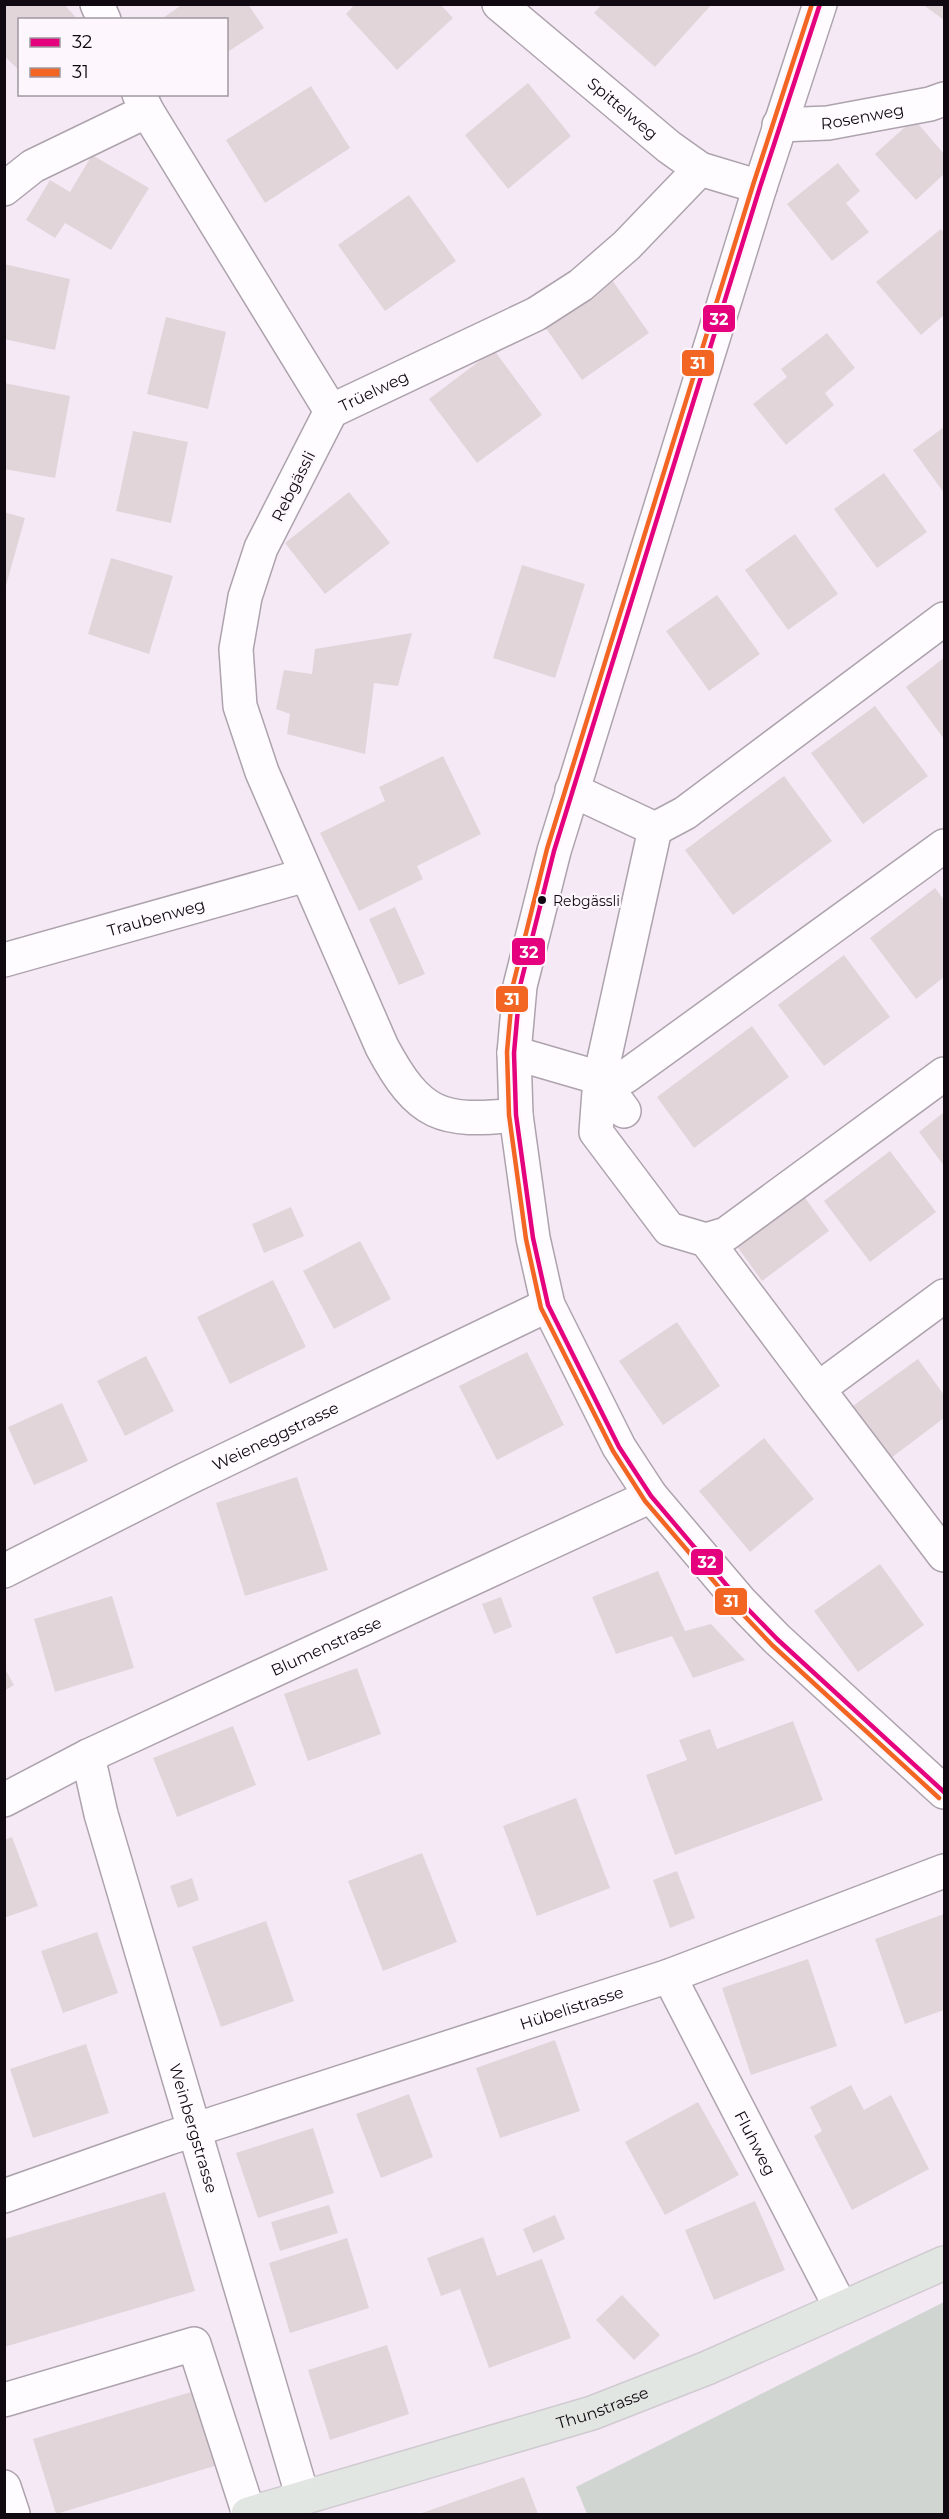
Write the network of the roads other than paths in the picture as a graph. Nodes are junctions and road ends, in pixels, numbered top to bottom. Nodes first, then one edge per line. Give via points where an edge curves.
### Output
1 (97, 4) edge
2 (499, 4) edge
3 (820, 4) edge
4 (103, 18) edge
5 (945, 99) edge
6 (143, 103) edge
7 (779, 125) junction
8 (700, 169) junction
9 (760, 187) junction
10 (4, 189) edge
11 (331, 411) junction
12 (945, 619) edge
13 (572, 790) junction
14 (655, 829) junction
15 (945, 846) edge
16 (306, 875) junction
17 (4, 960) edge
18 (514, 1053) junction
19 (945, 1074) edge
20 (600, 1078) junction
21 (624, 1111) dead end
22 (516, 1114) junction
23 (706, 1240) junction
24 (945, 1296) edge
25 (548, 1305) junction
26 (818, 1389) junction
27 (651, 1496) junction
28 (939, 1537) edge
29 (4, 1571) edge
30 (88, 1756) junction
31 (945, 1792) edge
32 (4, 1800) edge
33 (945, 1871) edge
34 (669, 1976) junction
35 (194, 2132) junction
36 (4, 2196) edge
37 (945, 2263) edge
38 (841, 2308) junction
39 (4, 2400) edge
40 (4, 2487) edge
41 (303, 2498) junction
42 (13, 2514) edge
43 (248, 2514) edge

1 - 4 street
2 - 8 street, Spittelweg
3 - 7 street
5 - 7 street, Rosenweg via 828,123
6 - 10 street, Trüelweg via 33,166
6 - 11 street, Trüelweg
7 - 9 street
8 - 9 street, Spittelweg
8 - 11 street, Trüelweg via 627,245 563,297 536,314
9 - 13 street
11 - 16 street, Rebgässli via 261,548 245,597 236,649 240,706 262,772
12 - 14 street via 685,813
13 - 14 street
13 - 18 street via 520,986
14 - 20 street
15 - 20 street via 625,1077
16 - 17 street, Traubenweg
16 - 22 street, Rebgässli via 381,1047 411,1093 428,1107 451,1117 476,1119
18 - 20 street
18 - 22 street
19 - 23 street via 726,1234
20 - 21 street
20 - 23 street via 596,1132 669,1229
22 - 25 street via 533,1238
23 - 26 street
24 - 26 street
25 - 27 street via 619,1447
25 - 29 street, Weieneggstrasse
26 - 28 street
27 - 30 street, Blumenstrasse
27 - 31 street via 708,1566 777,1639
30 - 32 street, Blumenstrasse
30 - 35 street, Weinbergstrasse via 101,1814
33 - 34 street, Hübelistrasse
34 - 35 street, Hübelistrasse
34 - 38 street, Fluhweg
35 - 36 street, Hübelistrasse
35 - 41 street, Weinbergstrasse
37 - 38 main road, Thunstrasse
38 - 41 main road, Thunstrasse via 707,2368 592,2413
39 - 43 street via 194,2344
40 - 42 street
41 - 43 main road, Thunstrasse

